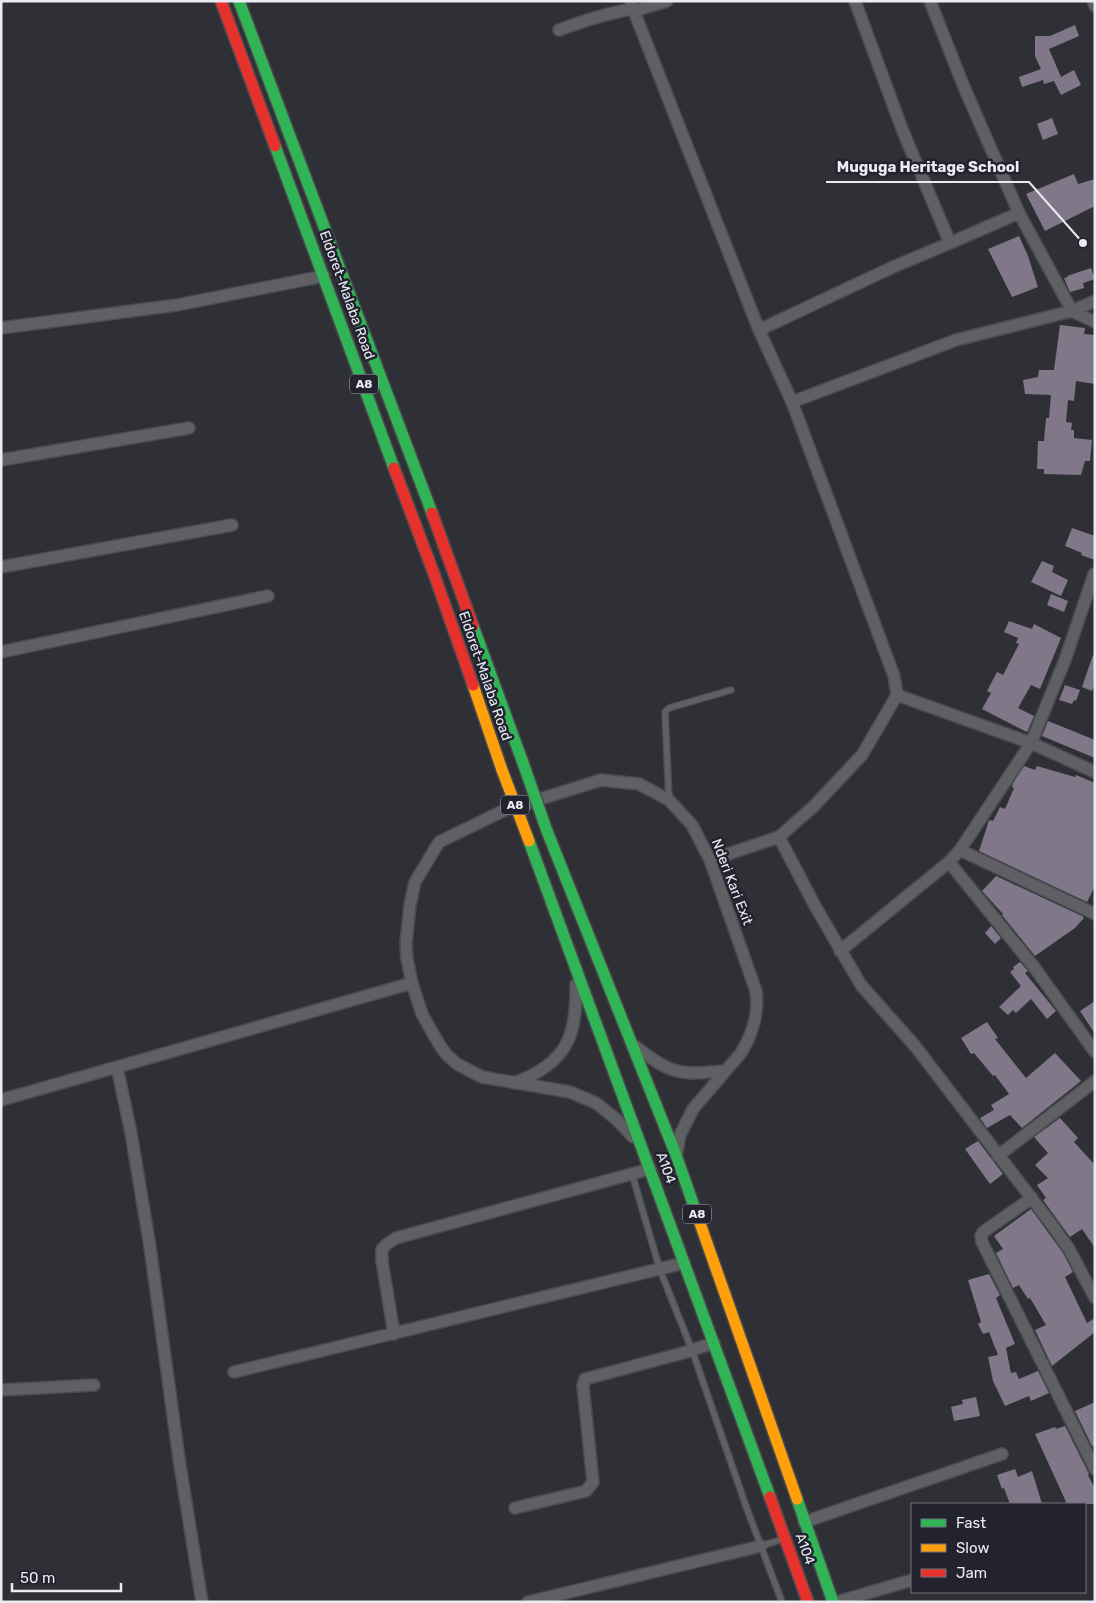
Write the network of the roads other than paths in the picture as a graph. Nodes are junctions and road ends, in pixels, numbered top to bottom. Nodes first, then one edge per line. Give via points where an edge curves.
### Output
1 (220, 1) edge
2 (239, 1) edge
3 (667, 1) edge
4 (854, 1) edge
5 (930, 1) edge
6 (1093, 1) edge
7 (1095, 6) edge
8 (632, 7) edge
9 (559, 30) dead end
10 (1018, 213) junction
11 (950, 243) junction
12 (324, 276) junction
13 (1095, 301) edge
14 (1072, 310) junction
15 (1095, 322) edge
16 (1, 328) edge
17 (759, 330) junction
18 (792, 402) junction
19 (189, 428) dead end
20 (1, 460) edge
21 (232, 525) dead end
22 (1, 567) edge
23 (1094, 574) edge
24 (268, 596) dead end
25 (1, 652) edge
26 (731, 690) dead end
27 (897, 695) junction
28 (1031, 743) junction
29 (1095, 772) edge
30 (669, 800) junction
31 (779, 837) junction
32 (528, 841) joint
33 (960, 850) junction
34 (710, 860) junction
35 (949, 862) junction
36 (1095, 914) edge
37 (840, 951) junction
38 (576, 969) junction
39 (412, 983) junction
40 (631, 1043) junction
41 (1095, 1052) edge
42 (116, 1067) junction
43 (725, 1071) junction
44 (1095, 1081) edge
45 (512, 1083) junction
46 (1, 1100) edge
47 (641, 1145) junction
48 (676, 1155) junction
49 (998, 1156) junction
50 (650, 1169) junction
51 (632, 1174) junction
52 (1032, 1198) junction
53 (684, 1263) junction
54 (660, 1270) junction
55 (1095, 1298) edge
56 (394, 1334) junction
57 (714, 1343) junction
58 (692, 1350) junction
59 (234, 1372) dead end
60 (94, 1385) dead end
61 (1, 1390) edge
62 (1002, 1454) dead end
63 (1095, 1469) edge
64 (515, 1508) dead end
65 (804, 1522) junction
66 (785, 1538) junction
67 (761, 1546) junction
68 (911, 1580) edge
69 (806, 1597) edge
70 (202, 1602) edge
71 (528, 1602) edge
72 (782, 1602) edge
73 (835, 1602) edge

1 - 12 highway, Eldoret-Malaba Road / A8
2 - 40 highway, Eldoret-Malaba Road / A8, bridge via 386,389 547,831
3 - 8 street
4 - 11 street via 902,129
5 - 10 street
6 - 7 street
8 - 9 street
8 - 17 street
10 - 11 street
10 - 14 street
11 - 17 street
12 - 16 street via 177,306
12 - 32 highway, Eldoret-Malaba Road / A8, bridge
13 - 14 street
14 - 15 street
14 - 18 street via 956,340
17 - 18 street
18 - 27 street via 894,676
19 - 20 street
21 - 22 street
23 - 28 street via 1065,660
24 - 25 street
26 - 30 lane via 669,708 665,712
27 - 28 street
27 - 31 street via 862,754 814,806
28 - 29 street
28 - 33 street
30 - 34 street, Nderi Kari Exit via 692,825
30 - 39 street, Nderi Kari Exit via 639,784 601,780 505,810 439,842 415,882 410,905 406,944
31 - 34 street
31 - 37 street
32 - 38 highway, A104 / A8
33 - 35 street
33 - 36 street
34 - 43 street, Nderi Kari Exit via 747,963 757,1001 750,1036 741,1053
35 - 37 street
35 - 41 street via 1034,967
37 - 49 street via 861,985 915,1046
38 - 45 street via 576,1004 570,1039 541,1071
38 - 47 highway, A104 / A8
39 - 42 street
39 - 45 street via 422,1014 446,1054 482,1077
40 - 43 street via 659,1064 685,1074
40 - 48 highway, A8
42 - 46 street
42 - 70 street via 150,1247
43 - 48 street, Nderi Kari Exit via 693,1109 680,1135
44 - 49 street
45 - 47 street via 570,1092 596,1103 616,1118
47 - 50 highway, A104 / A8
48 - 65 highway, A8
49 - 52 street
50 - 51 street
50 - 53 highway, A104 / A8
51 - 54 lane
51 - 56 street via 396,1238 387,1244 382,1250 382,1261
52 - 55 street via 1069,1249
52 - 63 street via 984,1232 982,1242
53 - 54 street
53 - 57 highway, A104 / A8
54 - 56 street
54 - 58 lane
56 - 59 street
57 - 58 street
57 - 66 highway, A104 / A8
58 - 64 street via 585,1379 583,1386 593,1482 586,1491
58 - 67 lane
60 - 61 street
62 - 65 street
65 - 73 highway, A8
66 - 67 lane
66 - 69 highway, A104 / A8
67 - 71 street
67 - 72 lane
68 - 73 street

